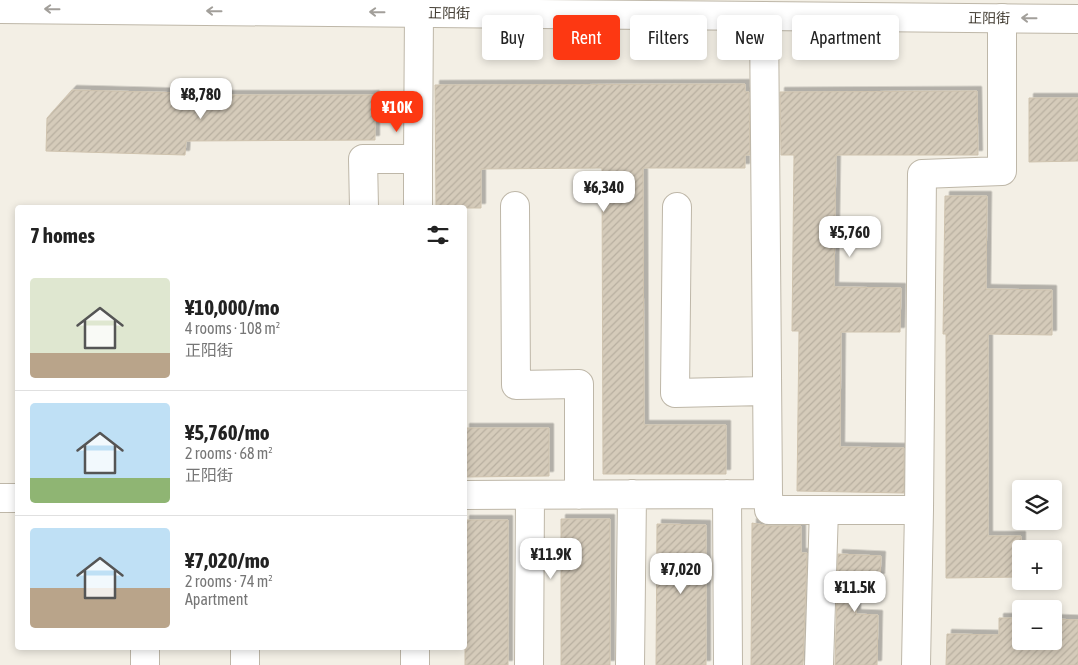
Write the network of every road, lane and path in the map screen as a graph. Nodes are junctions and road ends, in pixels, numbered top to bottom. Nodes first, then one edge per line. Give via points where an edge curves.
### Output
1 (437, 8) edge
2 (0, 9) edge
3 (723, 15) edge
4 (782, 16) edge
5 (1002, 18) junction
6 (1078, 19) edge
7 (764, 60) edge
8 (418, 159) junction
9 (364, 205) edge
10 (418, 205) edge
11 (515, 206) dead end
12 (677, 207) dead end
13 (767, 391) junction
14 (632, 494) junction
15 (727, 494) junction
16 (768, 494) junction
17 (467, 495) edge
18 (530, 495) junction
19 (579, 495) junction
20 (0, 498) edge
21 (15, 498) edge
22 (824, 510) junction
23 (919, 510) junction
24 (145, 650) edge
25 (245, 650) edge
26 (415, 650) edge
27 (145, 665) edge
28 (245, 665) edge
29 (415, 665) edge
30 (529, 665) edge
31 (630, 665) edge
32 (728, 665) edge
33 (819, 665) edge
34 (916, 665) edge

1 -> 2 street, 正阳街
1 - 3 street, 正阳街
1 - 8 street
4 - 5 street, 正阳街
6 -> 5 street, 正阳街
5 - 23 street via 1002,171 922,174
7 - 13 street
8 - 9 street via 363,159
8 - 10 street
11 - 19 street via 516,385 579,384
12 - 13 street via 675,393
13 - 16 street
14 - 15 street
14 - 19 street
14 - 31 street
15 - 16 street
15 - 32 street
16 - 22 street via 768,510
17 - 18 street
18 - 19 street
18 - 30 street
20 - 21 street
22 - 23 street
22 - 33 street
23 - 34 street
24 - 27 street
25 - 28 street
26 - 29 street

